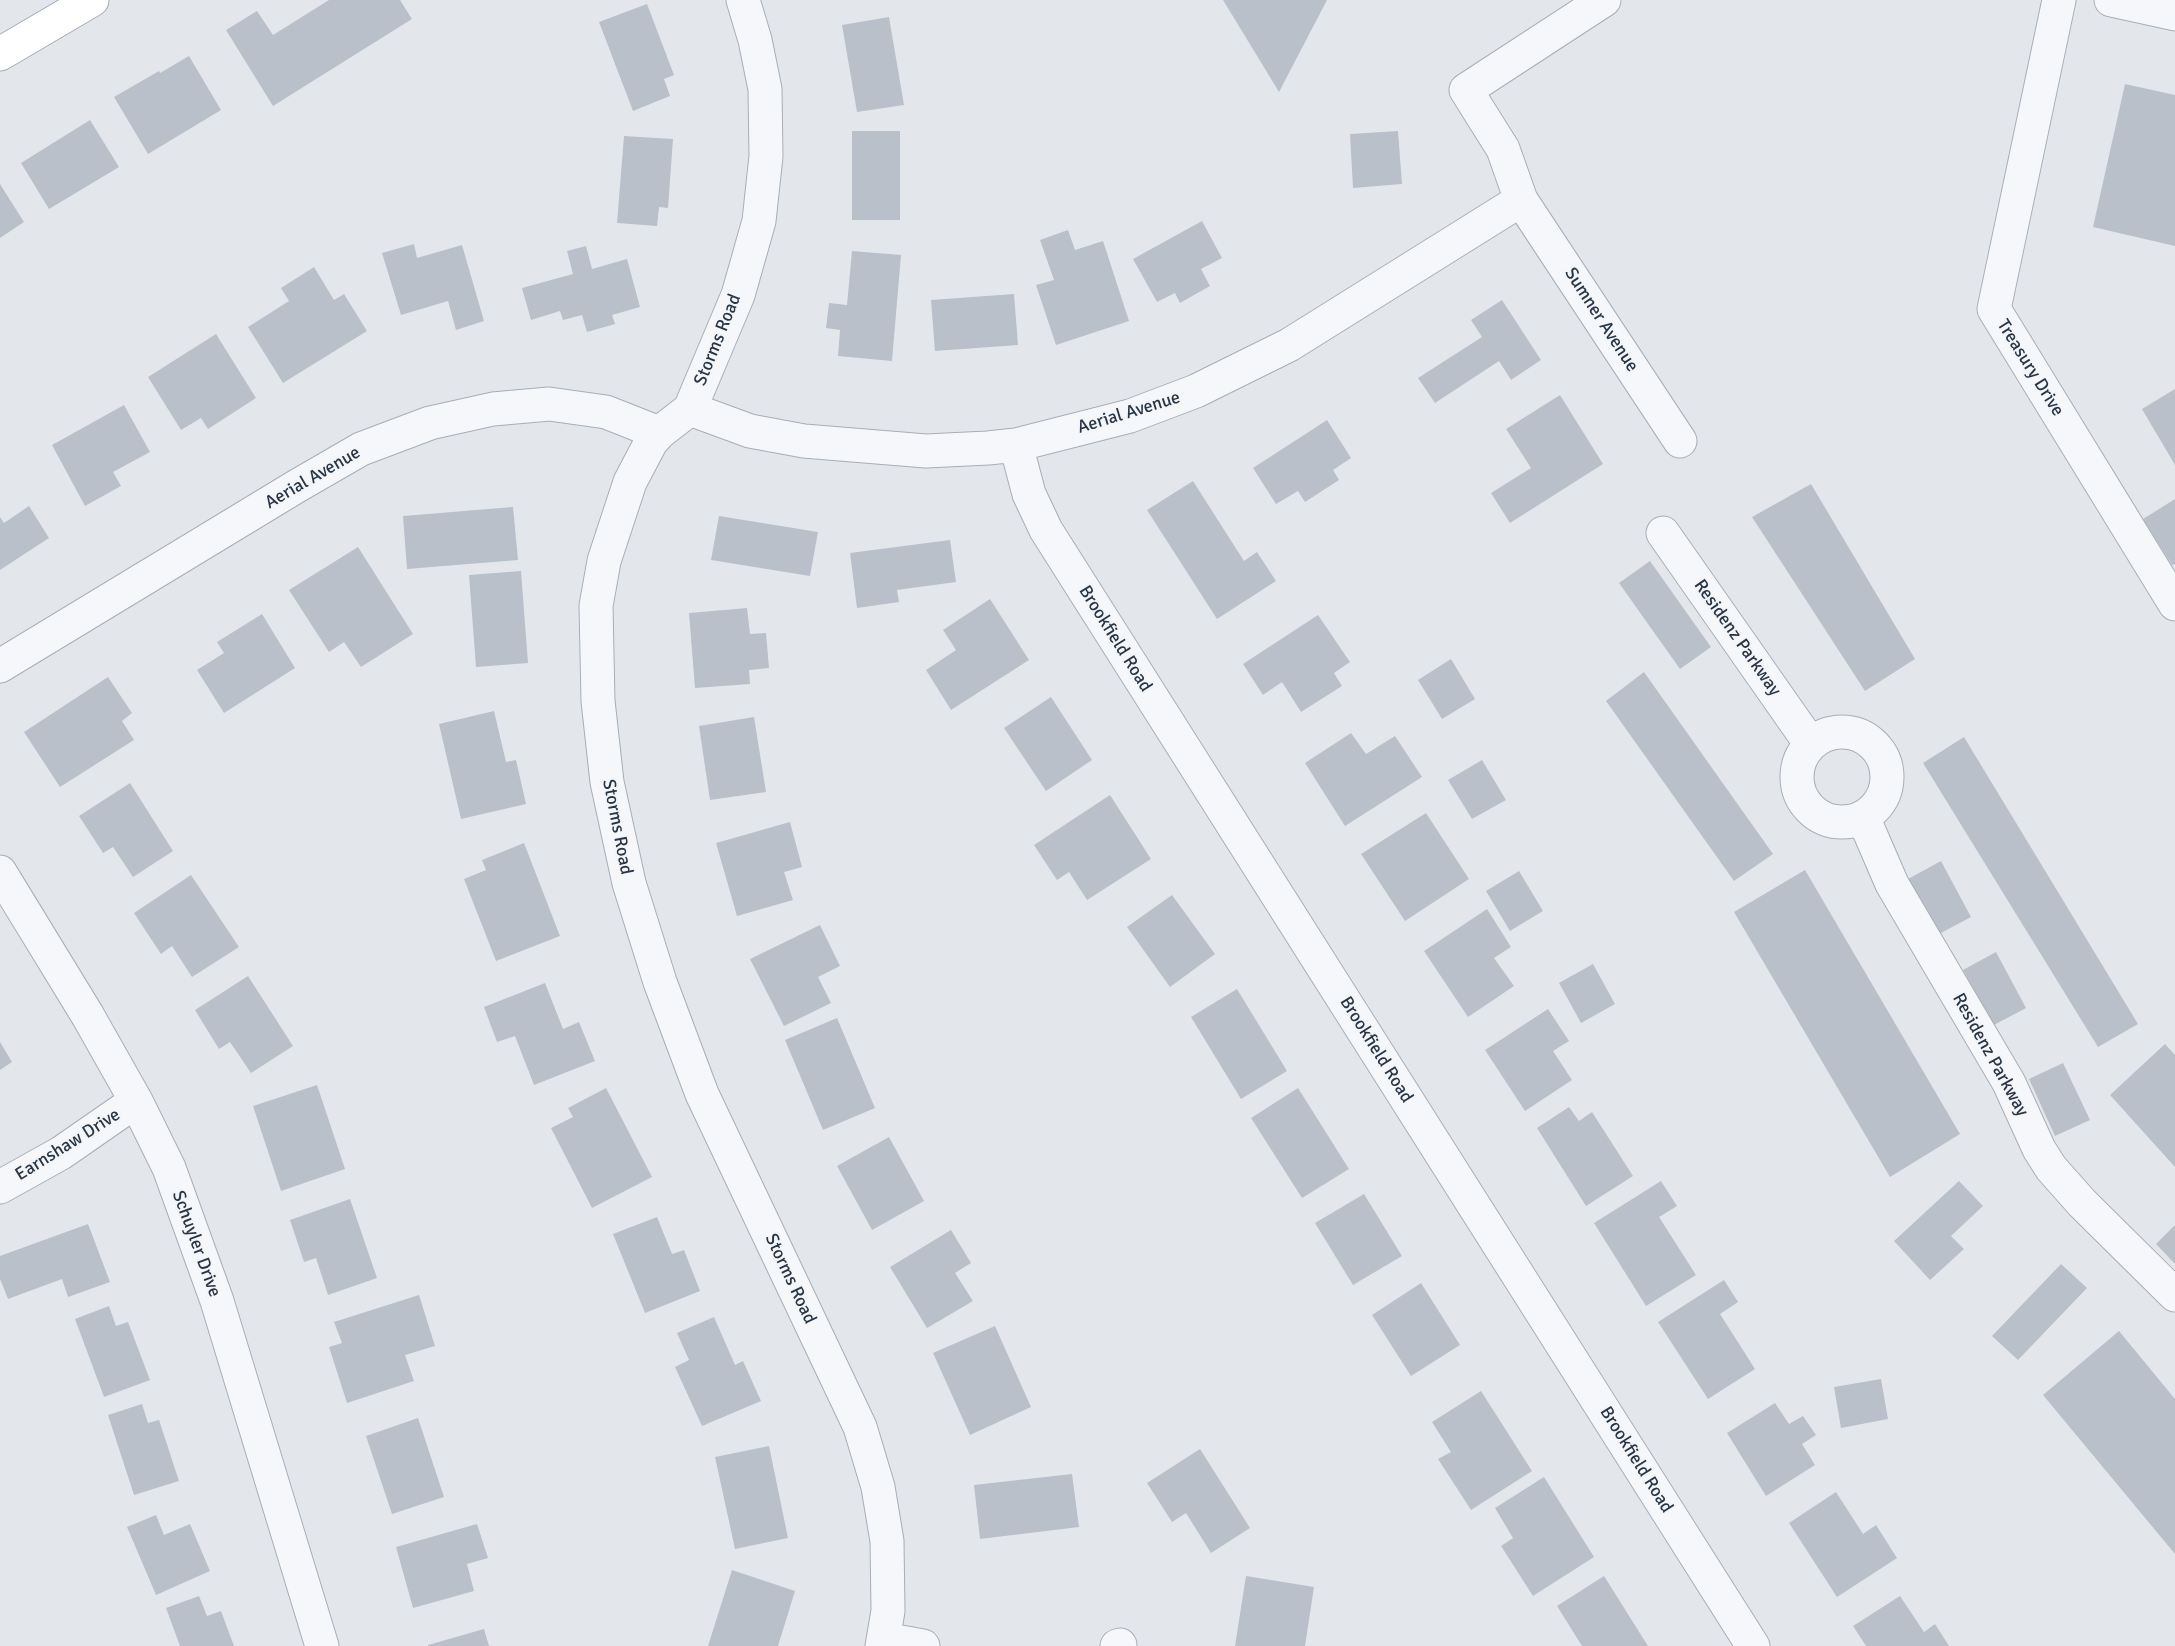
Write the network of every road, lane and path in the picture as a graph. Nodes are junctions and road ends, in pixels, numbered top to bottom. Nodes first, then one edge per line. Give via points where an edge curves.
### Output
1 (92, 0) edge
2 (743, 0) edge
3 (1604, 0) edge
4 (2059, 0) edge
5 (2111, 0) edge
6 (2175, 14) edge
7 (0, 54) edge
8 (1521, 200) junction
9 (690, 409) junction
10 (659, 433) junction
11 (1680, 441) dead end
12 (1016, 445) junction
13 (1663, 533) dead end
14 (2175, 604) edge
15 (0, 666) edge
16 (1810, 743) junction
17 (1863, 817) junction
18 (0, 872) edge
19 (136, 1101) junction
20 (0, 1187) edge
21 (2175, 1295) edge
22 (883, 1643) edge
23 (322, 1646) edge
24 (923, 1646) edge
25 (1753, 1646) edge

1 - 7 main road
2 - 9 street, Storms Road via 765,89 766,156 759,221 738,295
3 - 8 street, Sumner Avenue via 1466,90 1503,149
4 - 14 street, Treasury Drive via 1994,309
5 - 6 street
8 - 11 street, Sumner Avenue
8 - 12 street, Aerial Avenue via 1309,334 1196,391 1130,417
9 - 10 street, Storms Road
9 - 12 street, Aerial Avenue via 750,431 804,441 926,451
10 - 15 street, Aerial Avenue via 606,412 549,404 494,409 430,423 334,465
10 - 22 street, Storms Road via 630,482 604,561 596,606 598,701 607,782 632,894 702,1094 860,1427 878,1486 886,1541 888,1611
12 - 25 street, Brookfield Road via 1029,494 1046,530
13 - 16 street, Residenz Parkway
16 - 17 street via 1797,769 1801,797 1816,813 1835,822
16 - 17 street via 1839,731 1855,732 1880,750 1888,780 1885,795
17 - 21 street, Residenz Parkway via 1892,884 2009,1083 2051,1168
18 - 19 street, Schuyler Drive
19 - 20 street, Earnshaw Drive via 61,1153
19 - 23 street, Schuyler Drive via 169,1168 217,1301
22 - 24 street

